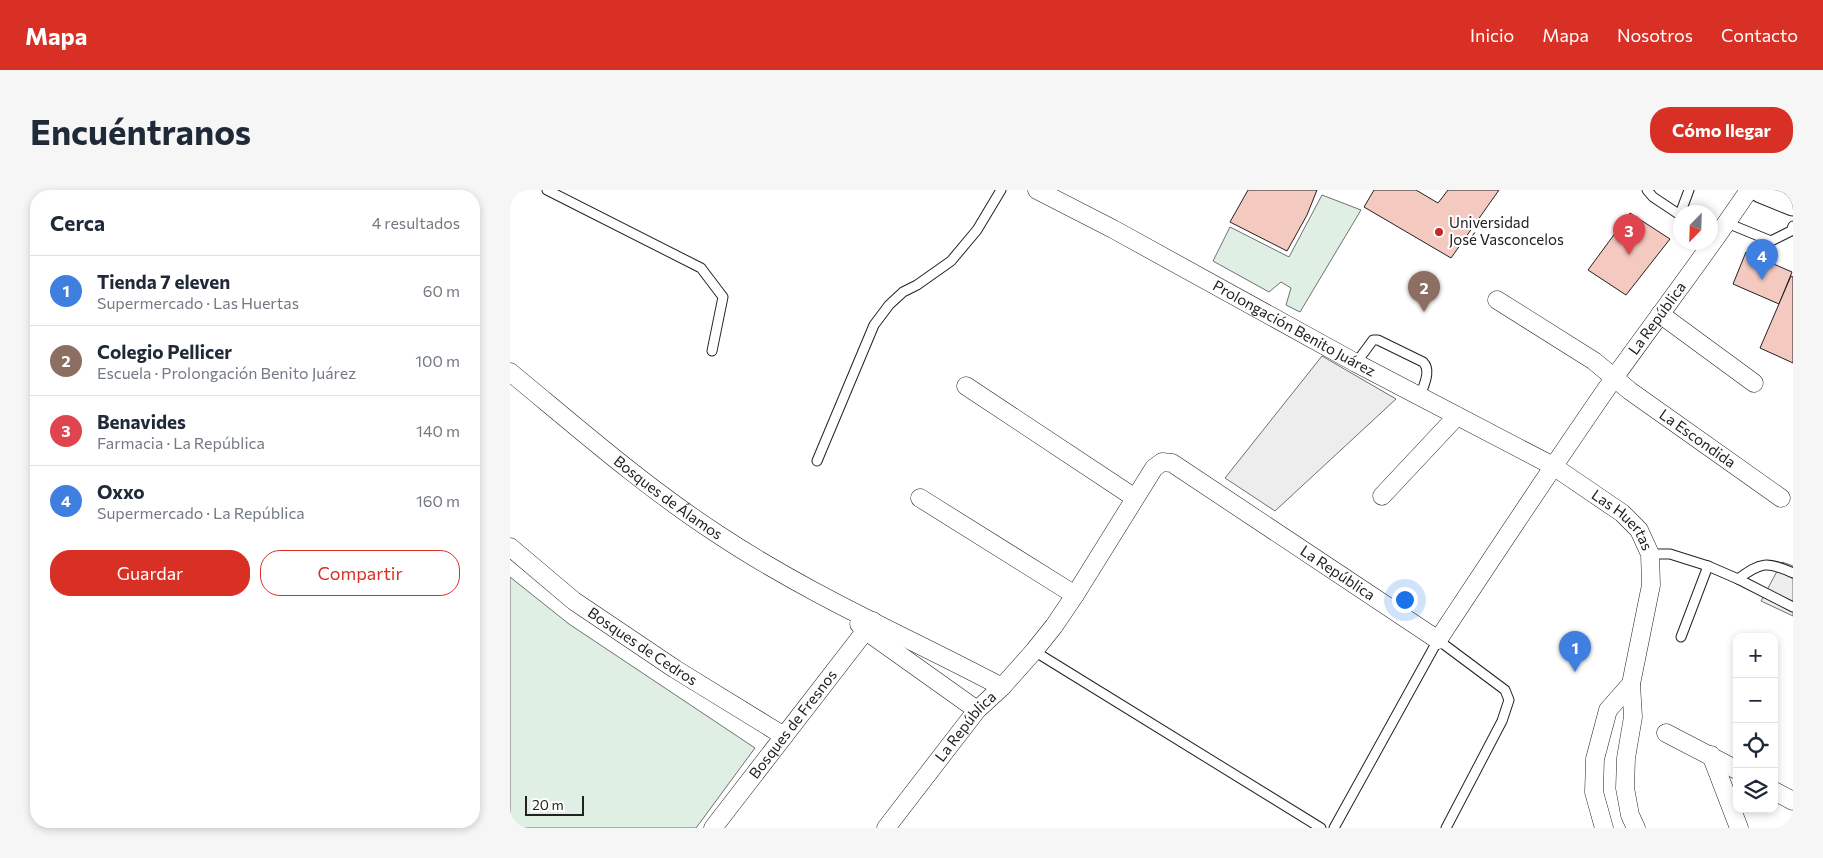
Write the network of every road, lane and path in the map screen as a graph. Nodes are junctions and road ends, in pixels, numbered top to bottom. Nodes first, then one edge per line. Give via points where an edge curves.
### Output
1 (547, 190) edge
2 (1001, 190) edge
3 (1037, 190) edge
4 (1647, 190) edge
5 (1688, 190) edge
6 (1749, 190) edge
7 (1761, 190) edge
8 (1793, 203) edge
9 (1683, 205) edge
10 (1673, 210) edge
11 (1793, 226) edge
12 (1719, 229) edge
13 (1497, 300) dead end
14 (1660, 314) junction
15 (712, 351) dead end
16 (1356, 363) junction
17 (510, 372) edge
18 (1614, 378) junction
19 (1754, 383) dead end
20 (966, 386) dead end
21 (1420, 397) junction
22 (1457, 416) junction
23 (817, 461) dead end
24 (1554, 466) junction
25 (1382, 496) dead end
26 (920, 498) dead end
27 (1135, 498) junction
28 (1781, 498) dead end
29 (510, 547) edge
30 (1650, 554) junction
31 (1708, 566) junction
32 (1793, 572) edge
33 (1738, 579) junction
34 (1075, 595) junction
35 (1793, 607) edge
36 (870, 626) junction
37 (1681, 637) dead end
38 (1438, 640) junction
39 (1034, 651) junction
40 (1631, 684) junction
41 (1002, 687) junction
42 (977, 710) junction
43 (1666, 733) dead end
44 (784, 736) junction
45 (1710, 755) junction
46 (1733, 768) edge
47 (1778, 793) edge
48 (1793, 801) edge
49 (713, 828) edge
50 (886, 828) edge
51 (1321, 828) edge
52 (1334, 828) edge
53 (1446, 828) edge
54 (1604, 828) edge
55 (1636, 828) edge
56 (1739, 828) edge

1 - 15 lane via 701,268 724,297
2 - 23 lane via 977,230 951,261 903,292 874,325
3 - 16 street, Prolongación Benito Juárez
4 - 10 lane
5 - 9 lane
6 - 12 street, La República
7 - 8 main road
11 - 12 lane via 1791,231 1771,241
12 - 14 street, La República
13 - 18 street, La Escondida via 1594,361
14 - 18 street, La República
14 - 19 street
16 - 21 street, Prolongación Benito Juárez
16 - 21 lane via 1372,340 1423,362 1428,372
17 - 36 street, Bosques de Álamos via 675,506
18 - 24 street, La República
18 - 28 street, La Escondida
20 - 27 street
21 - 22 street, Prolongación Benito Juárez
22 - 24 street, Prolongación Benito Juárez
22 - 25 street
24 - 30 street, Las Huertas via 1622,513 1639,530
24 - 38 street, La República
26 - 34 street
27 - 34 street, La República
27 - 38 street, La República via 1154,468 1162,462 1172,463
29 - 44 street, Bosques de Cedros via 574,601 675,669
30 - 31 lane via 1670,554
30 - 40 street, Las Huertas via 1650,585
31 - 33 lane
31 - 37 lane
32 - 33 lane via 1768,564 1756,566
33 - 35 lane
34 - 39 street, La República
36 - 41 street, Bosques de Álamos
36 - 42 street, Bosques de Álamos
36 - 44 street, Bosques de Fresnos
38 - 52 lane
38 - 53 lane via 1506,690 1509,700 1502,721
39 - 41 street, La República
39 - 51 lane
40 - 54 street via 1608,710 1596,759 1594,792
40 - 55 street, Las Huertas via 1633,717 1625,788
41 - 42 street, La República
42 - 50 street, La República
43 - 45 street
44 - 49 street, Bosques de Fresnos
45 - 46 street
45 - 56 street
47 - 48 street

